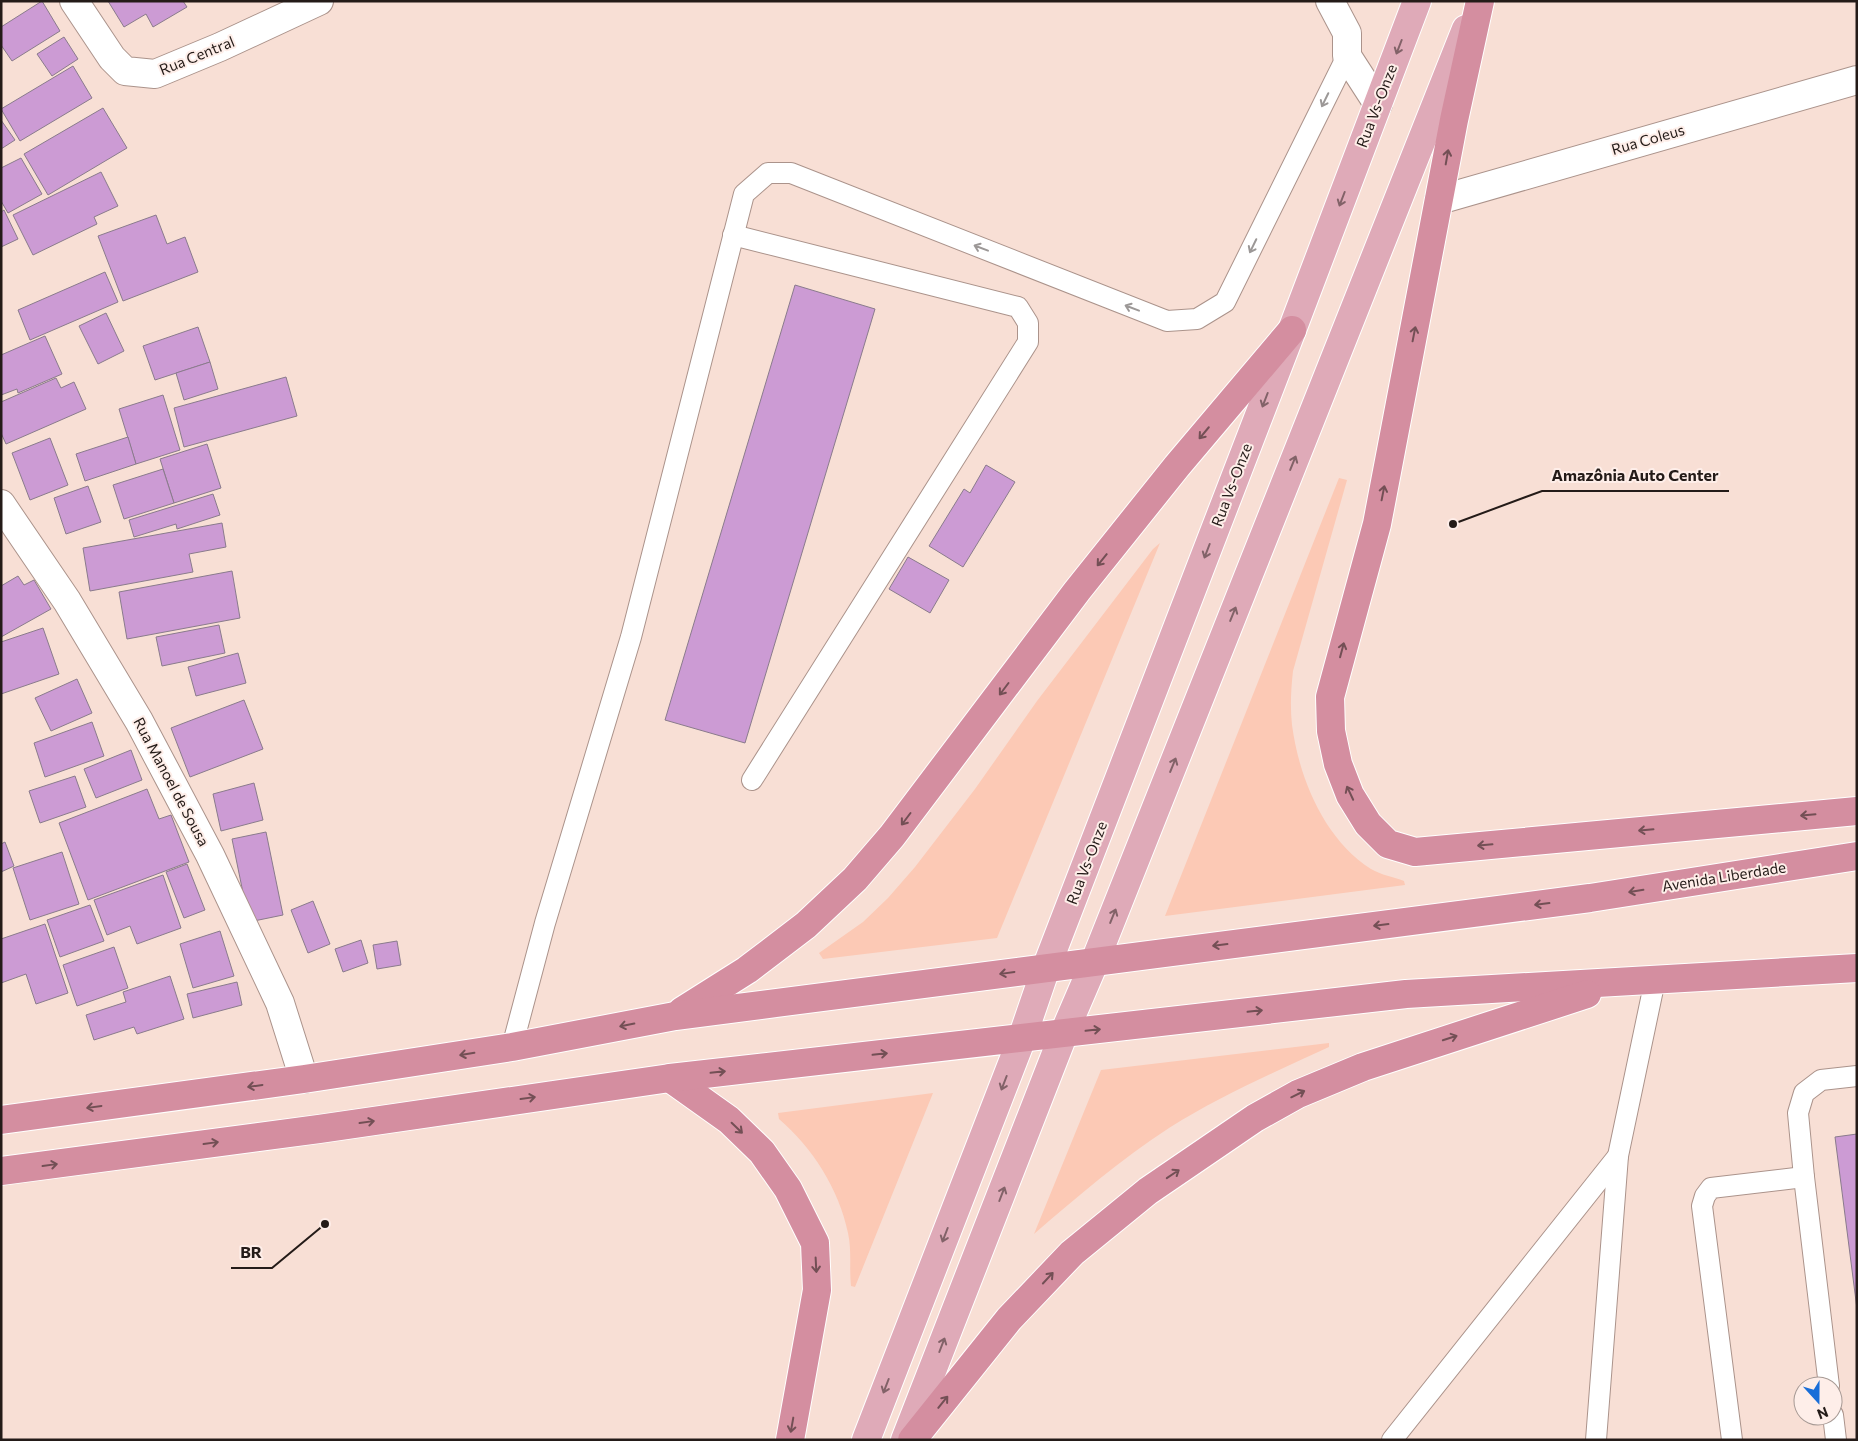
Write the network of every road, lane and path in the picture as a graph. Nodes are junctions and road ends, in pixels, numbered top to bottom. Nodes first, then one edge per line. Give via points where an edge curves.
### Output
1 (74, 1) edge
2 (319, 1) edge
3 (1330, 1) edge
4 (1417, 1) edge
5 (1479, 1) edge
6 (1347, 56) junction
7 (1857, 80) edge
8 (1378, 104) junction
9 (1439, 200) junction
10 (733, 235) junction
11 (1292, 330) junction
12 (1, 504) edge
13 (752, 780) dead end
14 (1857, 811) edge
15 (1857, 856) edge
16 (1095, 961) junction
17 (1046, 968) junction
18 (1857, 968) edge
19 (1655, 980) junction
20 (1622, 982) junction
21 (674, 1016) junction
22 (1064, 1033) junction
23 (1022, 1038) junction
24 (512, 1046) junction
25 (1857, 1076) edge
26 (670, 1078) junction
27 (304, 1079) junction
28 (1, 1120) edge
29 (1618, 1156) junction
30 (1, 1171) edge
31 (1804, 1178) junction
32 (1829, 1376) edge
33 (1834, 1426) edge
34 (790, 1440) edge
35 (866, 1440) edge
36 (906, 1440) edge
37 (912, 1440) edge
38 (1392, 1440) edge
39 (1596, 1440) edge
40 (1732, 1440) edge
41 (1836, 1440) edge

1 - 2 street, Rua Central via 112,58 125,71 155,74
3 - 6 street via 1347,34
4 -> 8 main road, Rua Vs-Onze
9 -> 5 highway
16 -> 5 main road
6 - 8 street
6 -> 10 lane via 1225,302 1197,319 1167,321 791,173 768,173 744,194
7 - 9 street, Rua Coleus
8 -> 11 main road, Rua Vs-Onze
14 -> 9 highway via 1415,852 1388,844 1368,824 1350,796 1338,764 1330,731 1330,698 1377,524
10 - 13 lane via 1018,307 1028,323 1028,342
10 - 24 lane via 630,637
11 -> 17 main road, Rua Vs-Onze
11 -> 21 highway via 1077,591 892,836 855,879 806,925 747,970
12 - 27 street, Rua Manoel de Sousa via 67,601 139,721 205,846 280,1003
15 -> 16 highway, Avenida Liberdade via 1590,898
16 - 17 highway, Avenida Liberdade
16 - 22 main road
17 -> 21 highway, Avenida Liberdade
17 - 23 main road, Rua Vs-Onze
18 - 19 highway
19 - 20 highway
19 - 29 lane
22 -> 20 highway via 1406,994
37 -> 20 highway via 1010,1319 1072,1253 1148,1191 1255,1118 1298,1094 1364,1067
21 -> 24 highway, Avenida Liberdade
22 - 23 highway
36 -> 22 main road
26 -> 23 highway
23 -> 35 main road, Rua Vs-Onze
24 -> 27 highway, Avenida Liberdade
25 - 31 lane via 1821,1080 1804,1093 1798,1113
30 -> 26 highway
26 -> 34 highway via 729,1120 762,1152 788,1189 815,1243 817,1290
27 -> 28 highway, Avenida Liberdade
29 - 38 lane
29 - 39 lane
31 - 32 lane
31 - 40 lane via 1711,1188 1704,1196 1702,1206
33 - 41 lane

